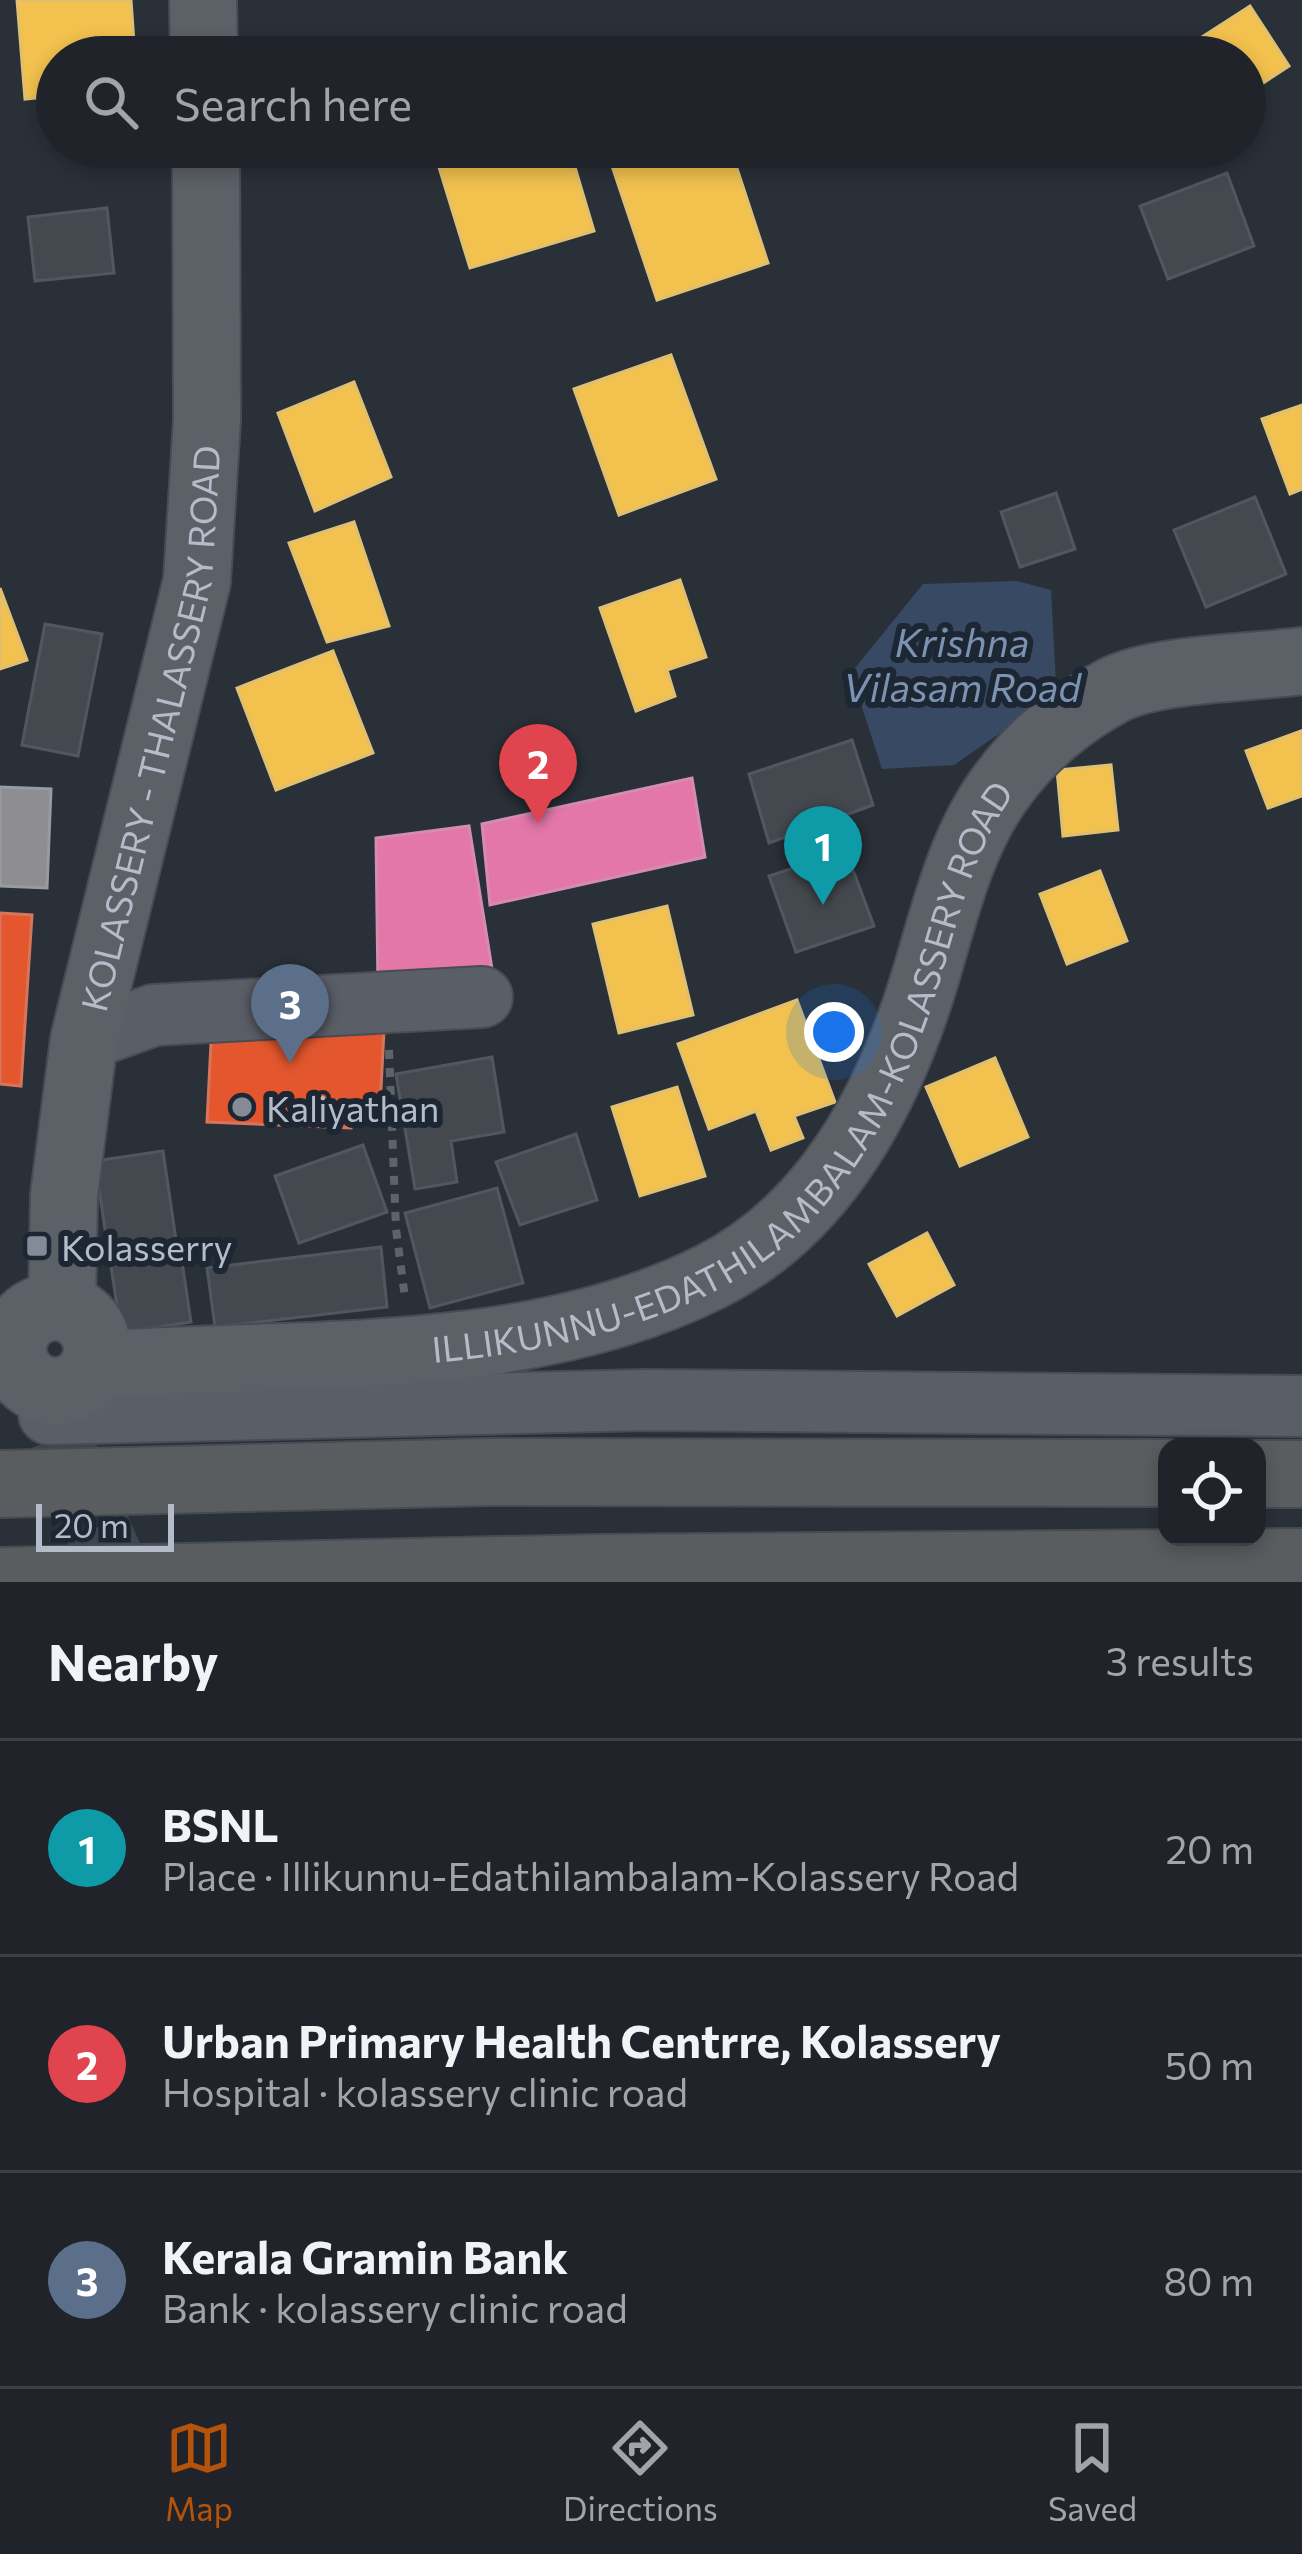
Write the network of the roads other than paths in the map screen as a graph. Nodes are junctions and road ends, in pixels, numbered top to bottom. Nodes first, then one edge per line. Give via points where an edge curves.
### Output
1 (202, 0) edge
2 (203, 36) edge
3 (206, 168) edge
4 (1302, 661) edge
5 (482, 997) dead end
6 (84, 1040) junction
7 (43, 1388) edge
8 (1302, 1406) edge
9 (1158, 1473) edge
10 (1266, 1474) edge
11 (1302, 1474) edge
12 (0, 1484) edge
13 (1302, 1562) edge
14 (0, 1580) edge

1 - 2 main road
3 - 6 main road, KOLASSERY - THALASSERY ROAD via 207,419 197,581
4 - 7 main road, ILLIKUNNU-EDATHILAMBALAM-KOLASSERY ROAD via 1116,688 1034,745 1000,786 967,849 893,1069 863,1130 834,1173 766,1240 713,1276 561,1331
5 - 6 street via 154,1015
6 - 7 main road, KOLASSERY - THALASSERY ROAD via 64,1196 62,1307 76,1311 98,1346
7 - 8 street
9 - 12 highway via 487,1472
10 - 11 highway
13 - 14 highway

